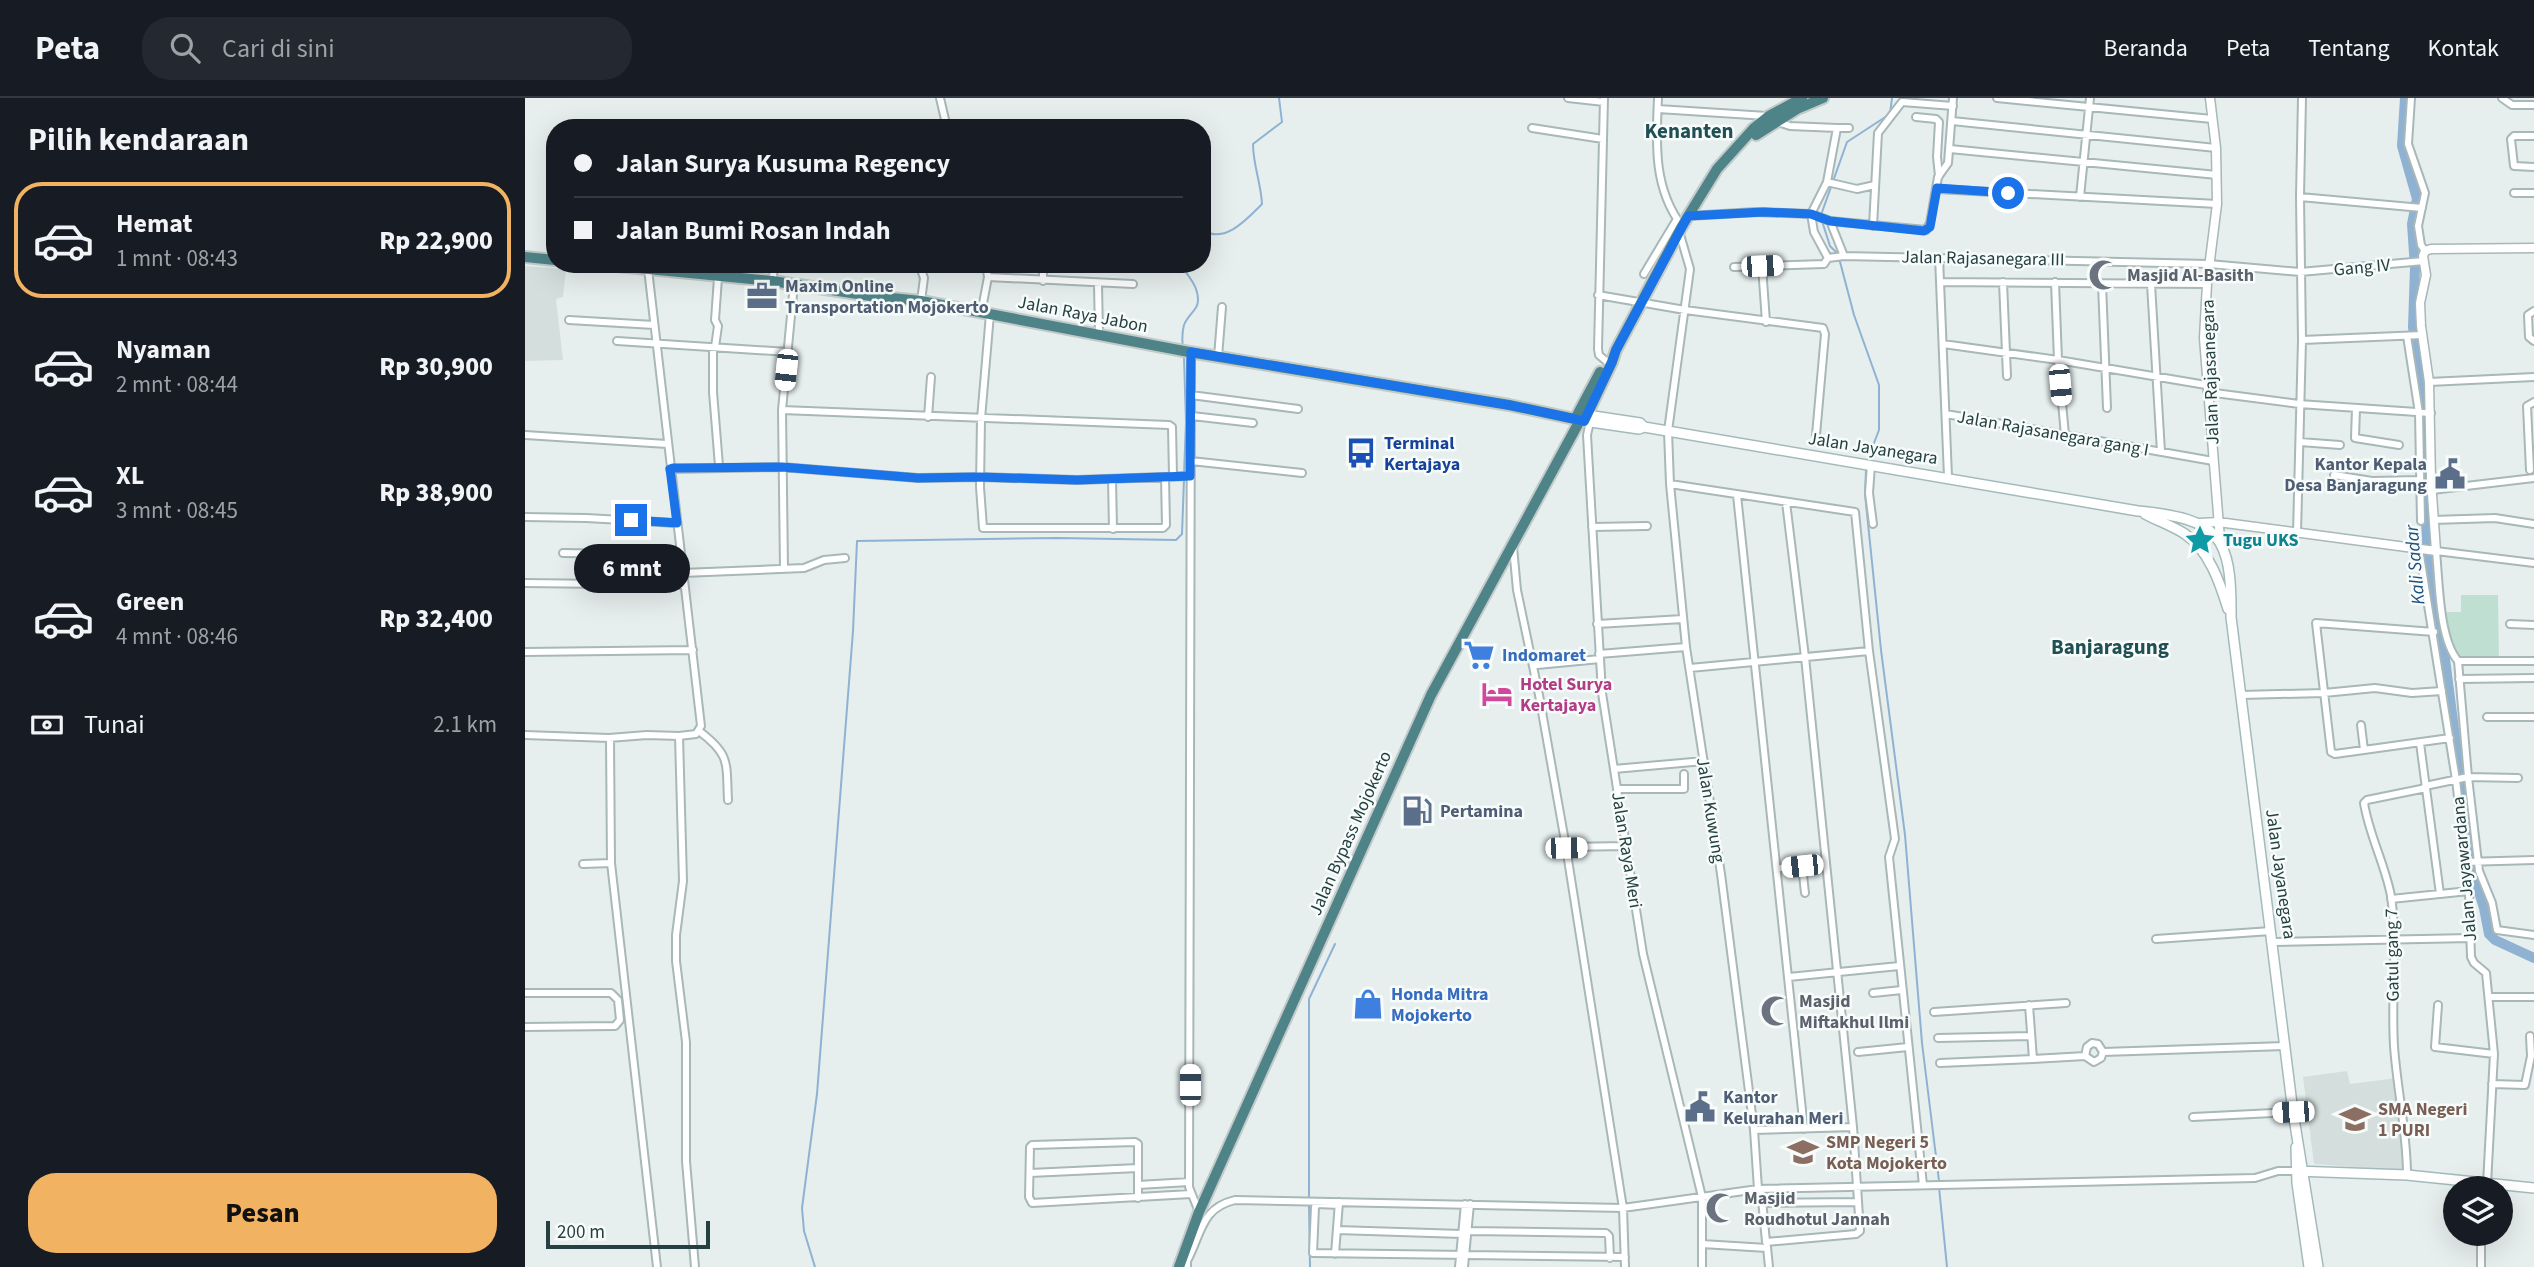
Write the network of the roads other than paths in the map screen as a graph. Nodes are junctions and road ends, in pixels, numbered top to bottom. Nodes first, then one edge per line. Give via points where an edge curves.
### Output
1 (940, 98) edge
2 (1568, 98) edge
3 (1658, 98) edge
4 (1802, 98) edge
5 (1823, 98) edge
6 (1997, 98) edge
7 (2090, 98) edge
8 (2210, 98) edge
9 (2302, 98) edge
10 (2411, 98) edge
11 (2502, 98) edge
12 (1604, 100) edge
13 (1953, 102) edge
14 (2534, 105) edge
15 (2090, 107) junction
16 (1658, 109) junction
17 (1916, 117) dead end
18 (945, 119) edge
19 (1772, 119) junction
20 (2212, 119) junction
21 (1952, 121) junction
22 (1532, 128) dead end
23 (1837, 128) junction
24 (1849, 128) dead end
25 (2087, 134) junction
26 (2534, 136) edge
27 (1603, 139) junction
28 (2216, 148) junction
29 (1950, 149) junction
30 (2084, 162) junction
31 (2534, 167) edge
32 (2217, 175) junction
33 (1939, 176) junction
34 (1831, 183) junction
35 (1875, 186) junction
36 (1937, 188) junction
37 (2514, 193) dead end
38 (2534, 193) edge
39 (2080, 197) junction
40 (2300, 197) junction
41 (2217, 204) junction
42 (2421, 208) junction
43 (1820, 218) junction
44 (1681, 223) junction
45 (1873, 226) junction
46 (2534, 248) edge
47 (2425, 251) junction
48 (1842, 256) junction
49 (525, 257) edge
50 (1939, 257) junction
51 (1830, 258) junction
52 (546, 259) edge
53 (2418, 262) junction
54 (2209, 264) junction
55 (1762, 266) junction
56 (1734, 267) dead end
57 (2300, 272) junction
58 (648, 273) edge
59 (719, 273) edge
60 (733, 273) edge
61 (773, 273) edge
62 (922, 273) edge
63 (987, 273) edge
64 (1043, 273) edge
65 (1644, 274) dead end
66 (988, 278) junction
67 (772, 281) junction
68 (1043, 281) junction
69 (1940, 282) junction
70 (2003, 282) junction
71 (2055, 282) junction
72 (794, 284) junction
73 (1098, 284) junction
74 (1133, 284) dead end
75 (2102, 284) junction
76 (2207, 284) junction
77 (2151, 285) junction
78 (1598, 295) junction
79 (921, 301) junction
80 (1641, 302) junction
81 (1222, 307) dead end
82 (1685, 310) junction
83 (2534, 312) edge
84 (986, 314) junction
85 (569, 320) dead end
86 (1766, 322) junction
87 (654, 325) junction
88 (1099, 335) junction
89 (2414, 336) junction
90 (2302, 340) junction
91 (617, 341) dead end
92 (2534, 341) edge
93 (658, 344) junction
94 (1943, 344) junction
95 (714, 347) junction
96 (1616, 350) junction
97 (788, 352) junction
98 (1190, 352) junction
99 (2007, 352) junction
100 (1218, 357) junction
101 (2058, 360) junction
102 (1606, 361) junction
103 (2107, 368) junction
104 (931, 376) dead end
105 (2007, 376) dead end
106 (2155, 377) junction
107 (2534, 377) edge
108 (2429, 382) junction
109 (2207, 388) junction
110 (1191, 395) junction
111 (2532, 403) edge
112 (2299, 404) junction
113 (2107, 408) dead end
114 (2356, 408) junction
115 (1299, 409) dead end
116 (782, 410) junction
117 (2424, 413) junction
118 (1946, 414) junction
119 (1192, 416) junction
120 (928, 417) junction
121 (981, 419) junction
122 (1579, 419) junction
123 (1253, 423) dead end
124 (2531, 426) edge
125 (1668, 431) junction
126 (525, 435) edge
127 (1816, 435) dead end
128 (2064, 435) junction
129 (2300, 442) junction
130 (667, 444) junction
131 (2340, 445) dead end
132 (2399, 445) dead end
133 (2161, 452) junction
134 (1191, 461) junction
135 (2213, 461) junction
136 (1870, 465) junction
137 (719, 466) junction
138 (782, 467) junction
139 (673, 468) junction
140 (2530, 470) dead end
141 (1301, 473) dead end
142 (2334, 475) dead end
143 (1179, 476) junction
144 (980, 477) junction
145 (1948, 477) junction
146 (1112, 478) junction
147 (2534, 478) edge
148 (2419, 480) junction
149 (1670, 484) junction
150 (2432, 490) junction
151 (1737, 495) junction
152 (1786, 502) junction
153 (2138, 511) junction
154 (1857, 512) junction
155 (1870, 513) junction
156 (525, 517) edge
157 (2186, 518) junction
158 (2433, 520) junction
159 (2421, 521) dead end
160 (2218, 522) junction
161 (677, 523) junction
162 (2200, 523) junction
163 (1873, 524) dead end
164 (2534, 524) edge
165 (1647, 526) dead end
166 (1592, 527) junction
167 (1113, 529) junction
168 (2179, 531) junction
169 (2297, 533) junction
170 (2220, 539) junction
171 (1513, 543) junction
172 (2429, 550) junction
173 (563, 553) dead end
174 (680, 555) junction
175 (845, 558) dead end
176 (2226, 558) junction
177 (2534, 563) edge
178 (2210, 564) junction
179 (784, 569) junction
180 (686, 573) junction
181 (525, 583) edge
182 (684, 585) junction
183 (2231, 617) junction
184 (1683, 619) junction
185 (1597, 624) junction
186 (2510, 624) dead end
187 (2534, 625) edge
188 (2434, 632) junction
189 (1686, 647) junction
190 (693, 650) junction
191 (1869, 651) junction
192 (525, 652) edge
193 (1599, 656) junction
194 (1805, 657) junction
195 (1755, 662) junction
196 (2458, 662) junction
197 (2534, 662) edge
198 (1537, 665) dead end
199 (1690, 668) junction
200 (2534, 678) edge
201 (2459, 679) junction
202 (2442, 691) junction
203 (2324, 693) junction
204 (2241, 695) junction
205 (2487, 717) dead end
206 (2534, 717) edge
207 (2361, 724) dead end
208 (699, 731) junction
209 (525, 735) edge
210 (679, 736) junction
211 (607, 738) junction
212 (2450, 738) junction
213 (2420, 743) junction
214 (2364, 750) junction
215 (1704, 761) junction
216 (1614, 769) junction
217 (1684, 774) dead end
218 (2518, 778) dead end
219 (2462, 779) junction
220 (2425, 787) junction
221 (1617, 789) junction
222 (728, 800) dead end
223 (1626, 846) junction
224 (1566, 848) junction
225 (2534, 860) edge
226 (2471, 862) junction
227 (1826, 863) junction
228 (583, 864) dead end
229 (609, 864) junction
230 (1802, 866) junction
231 (1781, 868) dead end
232 (2469, 891) junction
233 (1805, 893) dead end
234 (2440, 894) junction
235 (2391, 899) junction
236 (2271, 932) junction
237 (2534, 935) edge
238 (2471, 938) junction
239 (2156, 939) dead end
240 (2393, 939) junction
241 (2273, 942) junction
242 (1899, 966) junction
243 (1837, 972) junction
244 (1789, 977) junction
245 (1902, 990) junction
246 (525, 993) edge
247 (1873, 993) dead end
248 (2489, 997) junction
249 (2534, 997) edge
250 (2066, 1003) dead end
251 (2438, 1004) dead end
252 (2029, 1005) junction
253 (1934, 1012) dead end
254 (525, 1027) edge
255 (2031, 1036) junction
256 (2530, 1037) dead end
257 (1938, 1038) dead end
258 (2285, 1046) junction
259 (1908, 1047) junction
260 (1858, 1052) dead end
261 (2103, 1052) junction
262 (2494, 1054) junction
263 (2085, 1056) junction
264 (2033, 1059) junction
265 (1940, 1063) dead end
266 (2492, 1084) junction
267 (2293, 1112) junction
268 (2193, 1117) dead end
269 (1853, 1127) junction
270 (1804, 1129) junction
271 (1753, 1130) junction
272 (1138, 1168) junction
273 (2299, 1170) junction
274 (1030, 1173) junction
275 (2407, 1175) junction
276 (2483, 1176) edge
277 (2443, 1180) edge
278 (1189, 1182) junction
279 (1138, 1185) junction
280 (1926, 1185) junction
281 (1857, 1186) junction
282 (2513, 1187) edge
283 (2534, 1188) edge
284 (1759, 1189) junction
285 (1191, 1194) junction
286 (1702, 1197) junction
287 (1138, 1198) junction
288 (1857, 1202) junction
289 (1339, 1203) junction
290 (1763, 1203) junction
291 (1468, 1204) junction
292 (1623, 1208) junction
293 (1199, 1212) junction
294 (1337, 1230) junction
295 (1465, 1232) junction
296 (1702, 1244) junction
297 (1767, 1245) junction
298 (2481, 1246) edge
299 (1335, 1254) junction
300 (1463, 1256) junction
301 (1625, 1257) junction
302 (1599, 1258) junction
303 (1610, 1258) junction
304 (1184, 1266) edge
305 (657, 1267) edge
306 (695, 1267) edge
307 (1462, 1267) edge
308 (1599, 1267) edge
309 (1625, 1267) edge
310 (1702, 1267) edge
311 (1769, 1267) edge
312 (2308, 1267) edge
313 (2318, 1267) edge
314 (2481, 1267) edge

1 - 18 street
2 - 12 street
3 - 16 street, Jalan Kuwung
4 - 19 highway, Jalan Bypass Mojokerto
5 - 19 highway, Jalan Bypass Mojokerto
6 - 15 street
7 - 15 street
8 - 20 street, Jalan Rajasanegara
9 - 40 street
10 - 42 street via 2408,144 2424,188
11 - 14 street via 2511,105
12 - 27 street
13 - 21 street
13 - 35 street via 1902,102 1878,133
15 - 20 street
15 - 25 street
16 - 19 street
16 - 44 street, Jalan Kuwung via 1658,174
17 - 33 street via 1939,122
19 - 23 street via 1790,126
19 - 44 highway, Jalan Bypass Mojokerto via 1717,169
20 - 28 street, Jalan Rajasanegara
21 - 25 street
21 - 29 street
22 - 27 street
23 - 24 street
23 - 34 street
25 - 28 street
25 - 30 street
26 - 31 street via 2511,139 2514,166
27 - 78 street
28 - 32 street, Jalan Rajasanegara
29 - 30 street
29 - 33 street via 1947,166
30 - 32 street
30 - 39 street
32 - 41 street, Jalan Rajasanegara
33 - 36 street
34 - 35 street via 1857,189
34 - 43 street
35 - 45 street
36 - 39 street
36 - 45 street via 1926,230
37 - 38 street
39 - 41 street
40 - 42 street
40 - 57 street
41 - 54 street, Jalan Rajasanegara
42 - 47 street via 2418,234
43 - 44 street via 1764,212
43 - 45 street
43 - 48 street
43 - 51 street via 1814,232
44 - 65 street
44 - 80 highway, Jalan Bypass Mojokerto
44 - 82 street, Jalan Kuwung via 1690,268
46 - 47 street
47 - 53 street
48 - 50 street, Jalan Rajasanegara III
48 - 51 street, Jalan Rajasanegara III
49 - 52 highway
50 - 54 street, Jalan Rajasanegara III
50 - 69 street
51 - 55 street, Jalan Rajasanegara III via 1824,264
53 - 57 street, Gang IV
53 - 89 street via 2425,275
54 - 57 street, Jalan Rajasanegara III
54 - 76 street, Jalan Rajasanegara
55 - 56 street
55 - 86 street
57 - 90 street
58 - 87 street
59 - 95 street
60 - 67 highway, Jalan Raya Jabon
61 - 67 street
62 - 79 street
63 - 66 street
64 - 68 street
66 - 68 street
66 - 84 street
67 - 72 highway, Jalan Raya Jabon
68 - 73 street
69 - 70 street
69 - 94 street
70 - 71 street
70 - 99 street
71 - 75 street
71 - 101 street
72 - 79 highway, Jalan Raya Jabon
72 - 97 street
73 - 74 street
73 - 88 street
75 - 77 street
75 - 103 street
76 - 77 street
76 - 109 street, Jalan Rajasanegara
77 - 106 street
78 - 80 street
78 - 102 street via 1598,349
79 - 84 highway, Jalan Raya Jabon
80 - 82 street
80 - 96 highway, Jalan Bypass Mojokerto
81 - 100 street
82 - 86 street
82 - 125 street, Jalan Kuwung
83 - 92 street via 2529,313 2528,328
84 - 88 highway, Jalan Raya Jabon
84 - 121 street
85 - 87 street
86 - 127 street via 1824,330
87 - 93 street
88 - 98 highway, Jalan Raya Jabon
89 - 90 street
89 - 108 street
89 - 117 street
90 - 112 street
91 - 93 street
93 - 95 street
93 - 130 street
94 - 99 street
94 - 118 street
95 - 97 street
95 - 137 street
96 - 102 highway, Jalan Bypass Mojokerto
96 - 122 highway, Jalan Bypass Mojokerto
97 - 116 street
98 - 100 highway, Jalan Raya Jabon
98 - 110 street
99 - 101 street
99 - 105 street
100 - 122 highway, Jalan Raya Jabon
101 - 103 street
101 - 128 street
102 - 122 highway, Jalan Bypass Mojokerto
103 - 106 street
103 - 113 street
104 - 120 street
106 - 109 street
106 - 133 street
107 - 108 street
108 - 117 street
109 - 112 street
109 - 135 street, Jalan Rajasanegara
110 - 115 street
110 - 119 street
111 - 124 street via 2527,406
112 - 114 street
112 - 129 street
114 - 117 street
114 - 132 street via 2355,438
116 - 120 street
116 - 138 street
117 - 148 street
117 - 150 street
118 - 128 street, Jalan Rajasanegara gang I
118 - 145 street
119 - 123 street
119 - 134 street
120 - 121 street
121 - 143 street via 1171,425
121 - 144 street
122 - 125 main road, Jalan Jayanegara via 1640,423
122 - 166 street, Jalan Raya Meri
122 - 171 highway, Jalan Bypass Mojokerto
124 - 140 street
125 - 136 main road, Jalan Jayanegara
125 - 149 street, Jalan Kuwung
126 - 130 street
128 - 133 street, Jalan Rajasanegara gang I
129 - 131 street
129 - 169 street
130 - 139 street
133 - 135 street, Jalan Rajasanegara gang I
134 - 141 street
134 - 143 street
135 - 160 street, Jalan Rajasanegara
136 - 145 main road, Jalan Jayanegara
136 - 155 street
137 - 138 street
137 - 139 street
138 - 144 street via 918,478
138 - 179 street
139 - 161 street
142 - 148 street via 2372,481
143 - 146 street
143 - 167 street via 1164,528
143 - 278 street
144 - 146 street
144 - 167 street via 983,528
145 - 153 main road, Jalan Jayanegara
146 - 167 street
147 - 150 street
148 - 159 street
149 - 151 street
149 - 184 street, Jalan Kuwung
150 - 158 street
151 - 152 street
151 - 195 street
152 - 154 street
152 - 194 street
153 - 157 main road, Jalan Jayanegara
153 - 168 main road, Jalan Jayanegara
154 - 155 street
154 - 191 street
155 - 163 street
156 - 161 street
157 - 162 main road, Jalan Jayanegara
157 - 168 main road
158 - 164 street via 2495,518
158 - 172 street
160 - 162 street
160 - 169 street
160 - 170 street, Jalan Rajasanegara
161 - 174 street
162 - 170 main road, Jalan Jayanegara
165 - 166 street
166 - 185 street, Jalan Raya Meri
168 - 178 main road, Jalan Jayanegara
169 - 172 street
170 - 176 main road, Jalan Jayanegara
171 - 224 street via 1520,606
171 - 293 highway, Jalan Bypass Mojokerto via 1431,695
172 - 177 street
172 - 188 street, Jalan Jayawardana
172 - 196 street via 2450,651
173 - 174 street
174 - 180 street
175 - 179 street
176 - 178 main road via 2220,565
176 - 183 main road, Jalan Jayanegara
178 - 183 main road, Jalan Jayanegara
179 - 180 street
180 - 182 street
181 - 182 street
182 - 190 street
183 - 204 main road, Jalan Jayanegara
184 - 185 street
184 - 189 street, Jalan Kuwung
185 - 193 street, Jalan Raya Meri
186 - 187 street
188 - 202 street, Jalan Jayawardana
188 - 203 street via 2316,623
189 - 193 street
189 - 199 street, Jalan Kuwung
190 - 192 street
190 - 208 street
191 - 194 street
191 - 242 street via 1895,839 1889,857
193 - 198 street
193 - 216 street, Jalan Raya Meri
194 - 195 street
194 - 227 street
195 - 199 street
195 - 244 street
196 - 197 street
196 - 201 street
199 - 215 street, Jalan Kuwung
200 - 201 street
201 - 219 street
202 - 203 street via 2375,688
202 - 212 street, Jalan Jayawardana
203 - 204 street
203 - 214 street via 2332,753
204 - 236 main road, Jalan Jayanegara
205 - 206 street
207 - 214 street
208 - 210 street
208 - 222 street via 723,754
209 - 211 street
210 - 211 street
210 - 306 street via 683,872 676,961 686,1042 686,1161
211 - 229 street
212 - 213 street
212 - 219 street, Jalan Jayawardana
213 - 214 street
213 - 220 street
215 - 216 street
215 - 271 street, Jalan Kuwung
216 - 221 street, Jalan Raya Meri
217 - 221 street via 1684,789
218 - 219 street
219 - 220 street
219 - 226 street
219 - 226 street, Jalan Jayawardana
220 - 234 street
220 - 235 street, Gatul gang 7 via 2364,803
221 - 223 street, Jalan Raya Meri
223 - 224 street
223 - 286 street, Jalan Raya Meri via 1643,954
224 - 292 street
225 - 226 street
226 - 232 street, Jalan Jayawardana
226 - 237 street via 2492,903 2497,930
227 - 230 street
227 - 243 street
228 - 229 street
229 - 305 street
230 - 231 street
230 - 233 street
232 - 234 street
232 - 238 street, Jalan Jayawardana
234 - 235 street
235 - 240 street, Gatul gang 7
236 - 239 street
236 - 241 main road, Jalan Jayanegara
238 - 240 street
238 - 248 street, Jalan Jayawardana via 2472,961 2485,971
240 - 241 street
240 - 275 street, Gatul gang 7 via 2394,1045
241 - 258 main road, Jalan Jayanegara
242 - 243 street
242 - 245 street
243 - 244 street
243 - 269 street
244 - 270 street
245 - 247 street
245 - 259 street
246 - 254 street via 611,993 618,1000 620,1020 615,1026
248 - 249 street
248 - 262 street, Jalan Jayawardana
250 - 252 street
251 - 262 street via 2435,1048
252 - 253 street
252 - 255 street
255 - 257 street
255 - 264 street
256 - 266 street via 2525,1085
258 - 261 street
258 - 267 main road, Jalan Jayanegara
259 - 260 street
259 - 280 street
261 - 263 street via 2094,1062
261 - 263 street via 2092,1043
262 - 266 street, Jalan Jayawardana
263 - 264 street
264 - 265 street
266 - 276 street, Jalan Jayawardana
267 - 268 street
267 - 273 main road, Jalan Jayanegara
269 - 270 street
269 - 281 street
270 - 271 street
271 - 284 street, Jalan Kuwung
272 - 274 street
272 - 274 street via 1138,1144 1133,1141 1032,1145
272 - 279 street
273 - 275 main road
273 - 280 street via 2255,1178
273 - 312 main road
273 - 313 main road
274 - 287 street via 1033,1203
275 - 277 main road
278 - 279 street
278 - 285 street
279 - 287 street
280 - 281 street
281 - 284 street
281 - 288 street
282 - 283 main road
284 - 286 street
284 - 290 street, Jalan Kuwung
285 - 287 street
285 - 293 street
286 - 292 street
286 - 296 street, Jalan Raya Meri
288 - 290 street
288 - 297 street via 1860,1229 1856,1234
289 - 291 street
289 - 294 street
289 - 299 street via 1314,1208 1313,1253
289 - 304 street via 1235,1200 1217,1206 1209,1212
290 - 297 street, Jalan Kuwung
291 - 292 street
291 - 295 street
292 - 301 street
293 - 304 highway, Jalan Bypass Mojokerto
294 - 295 street
294 - 299 street
295 - 300 street
295 - 303 street via 1606,1233
296 - 297 street
296 - 310 street, Jalan Raya Meri
297 - 311 street, Jalan Kuwung
298 - 314 street
299 - 300 street
300 - 302 street
300 - 307 street
301 - 303 street
301 - 309 street
302 - 303 street
302 - 308 street

